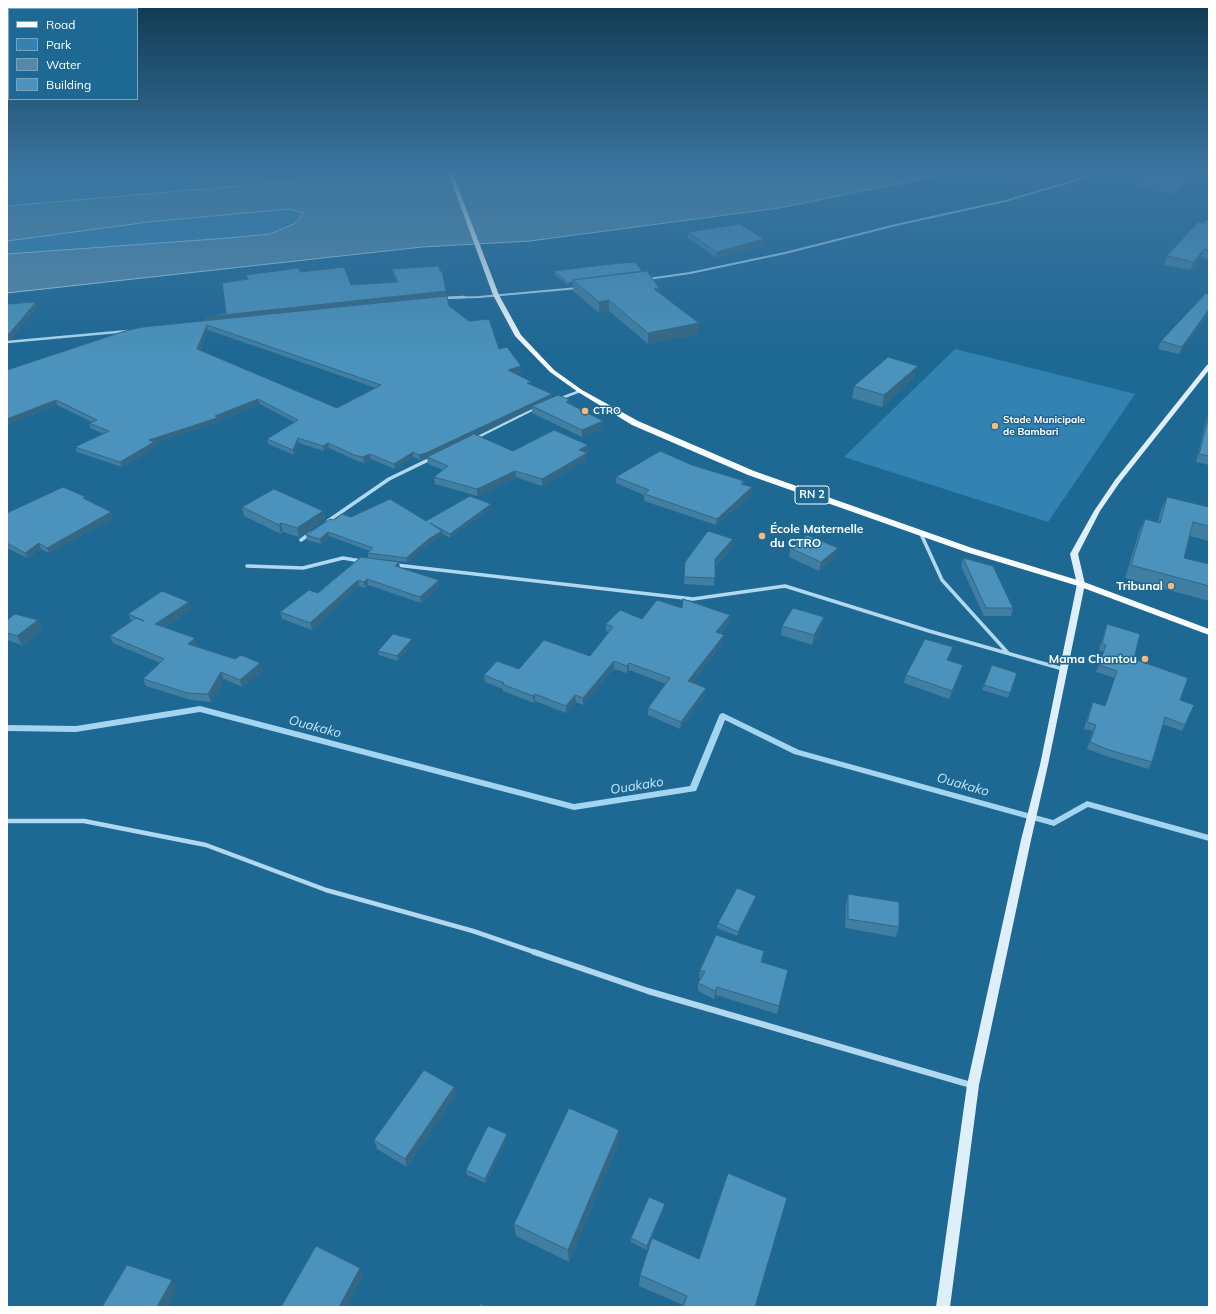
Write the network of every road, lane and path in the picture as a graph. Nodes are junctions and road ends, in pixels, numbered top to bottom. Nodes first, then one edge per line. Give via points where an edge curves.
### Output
1 (473, 233) edge
2 (863, 233) edge
3 (644, 280) edge
4 (585, 287) edge
5 (496, 296) junction
6 (442, 298) edge
7 (133, 330) edge
8 (7, 342) edge
9 (1209, 366) edge
10 (580, 391) junction
11 (552, 402) edge
12 (537, 408) edge
13 (470, 440) edge
14 (437, 457) edge
15 (326, 522) edge
16 (314, 531) edge
17 (921, 534) junction
18 (301, 540) dead end
19 (366, 561) edge
20 (389, 564) edge
21 (247, 566) dead end
22 (1080, 584) junction
23 (1209, 632) edge
24 (1008, 654) junction
25 (1063, 669) junction
26 (7, 820) edge
27 (973, 1085) junction
28 (943, 1307) edge

1 - 5 main road, RN 2
2 - 3 street via 785,253
4 - 5 street
5 - 6 street
5 - 10 main road, RN 2 via 518,336 552,371
7 - 8 street
9 - 22 street via 1117,481 1097,511 1074,554
10 - 11 street
10 - 17 main road, RN 2 via 636,423 751,473
12 - 13 street
14 - 15 street via 389,479
16 - 18 street
17 - 22 main road, RN 2
17 - 24 street via 942,580
19 - 21 street via 342,558 303,568
20 - 24 street via 693,599 785,586
22 - 23 main road, RN 2
22 - 25 street
24 - 25 street
25 - 27 street
26 - 27 street via 84,820 206,845 326,890 473,931 648,991
27 - 28 street

